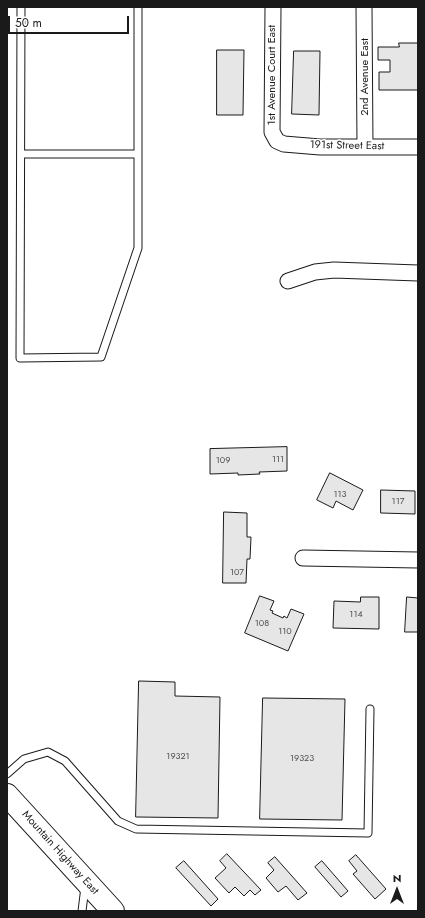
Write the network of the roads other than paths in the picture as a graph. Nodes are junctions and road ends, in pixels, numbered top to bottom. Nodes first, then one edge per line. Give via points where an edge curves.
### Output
1 (22, 7) edge
2 (138, 7) edge
3 (273, 7) edge
4 (364, 7) edge
5 (277, 141) joint
6 (365, 147) junction
7 (418, 148) edge
8 (21, 154) junction
9 (138, 154) junction
10 (418, 273) edge
11 (288, 281) dead end
12 (303, 558) dead end
13 (418, 560) edge
14 (370, 709) dead end
15 (7, 774) edge
16 (7, 795) edge
17 (86, 881) junction
18 (82, 911) edge
19 (113, 911) edge

1 - 8 lane
2 - 9 lane
3 - 5 street, 1st Avenue Court East via 272,132
4 - 6 street, 2nd Avenue East
5 - 6 street, 191st Street East via 284,144 320,147
6 - 7 street, 191st Street East
8 - 9 lane
8 - 9 lane via 20,358 101,358 138,248
10 - 11 street via 334,270 315,272
12 - 13 street
14 - 15 lane via 368,833 136,829 118,821 65,761 48,752 24,759
16 - 17 main road, Mountain Highway East
17 - 18 lane
17 - 19 main road, Mountain Highway East

